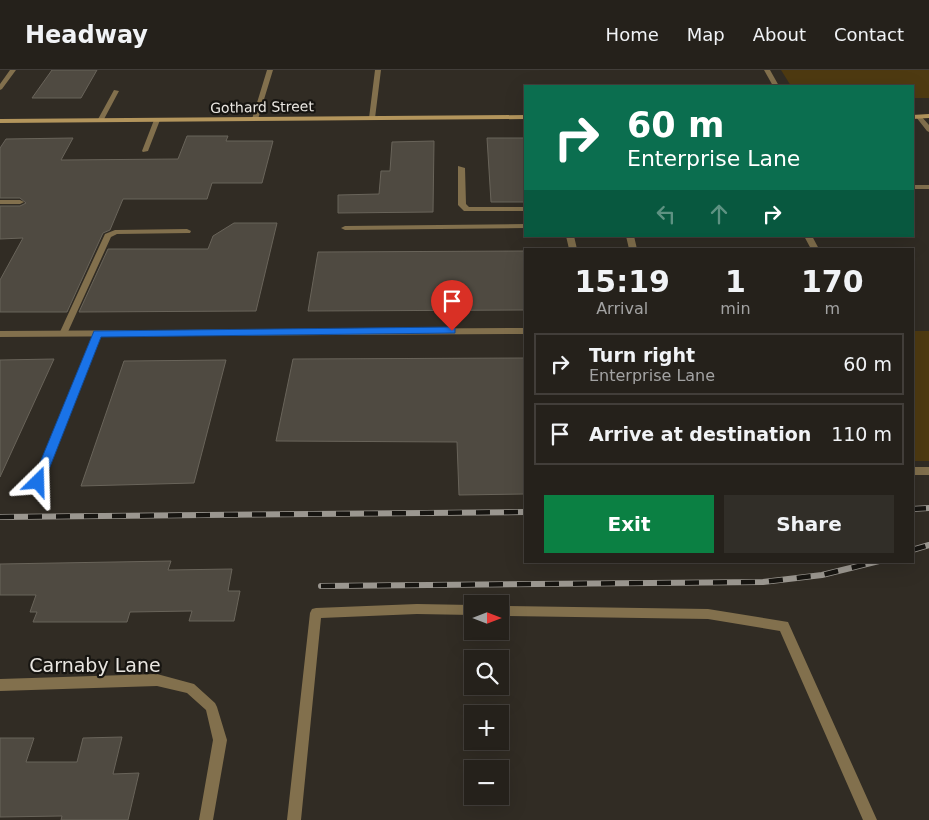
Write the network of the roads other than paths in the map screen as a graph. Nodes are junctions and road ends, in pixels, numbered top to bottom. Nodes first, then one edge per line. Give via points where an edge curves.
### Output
1 (13, 70) edge
2 (270, 70) edge
3 (378, 70) edge
4 (767, 70) edge
5 (775, 85) edge
6 (0, 88) edge
7 (116, 91) dead end
8 (929, 116) edge
9 (524, 117) edge
10 (916, 117) edge
11 (372, 118) junction
12 (255, 119) junction
13 (157, 120) junction
14 (100, 121) junction
15 (0, 122) edge
16 (929, 130) edge
17 (145, 151) dead end
18 (461, 168) dead end
19 (914, 187) edge
20 (929, 187) edge
21 (0, 202) edge
22 (20, 202) dead end
23 (524, 209) edge
24 (524, 226) edge
25 (345, 228) dead end
26 (187, 231) dead end
27 (524, 331) edge
28 (0, 334) edge
29 (63, 334) junction
30 (98, 334) junction
31 (914, 471) edge
32 (929, 471) edge
33 (38, 482) dead end
34 (464, 610) edge
35 (509, 611) edge
36 (0, 685) edge
37 (206, 820) edge
38 (294, 820) edge
39 (870, 820) edge

1 - 6 street
2 - 12 street
3 - 11 street
4 - 5 street
7 - 14 street
8 - 10 street
9 - 11 street, Gothard Street
10 - 16 street
11 - 12 street, Gothard Street
12 - 13 street, Gothard Street
13 - 14 street, Gothard Street
13 - 17 street
14 - 15 street, Gothard Street
18 - 23 street via 462,205 467,209
19 - 20 street
21 - 22 street
24 - 25 street
26 - 29 street via 116,232 108,236
27 - 30 street
28 - 29 street
29 - 30 street
30 - 33 street
31 - 32 street
34 - 38 street via 316,613
35 - 39 street via 708,614 784,626
36 - 37 street, Carnaby Lane via 157,680 190,688 211,707 220,740

